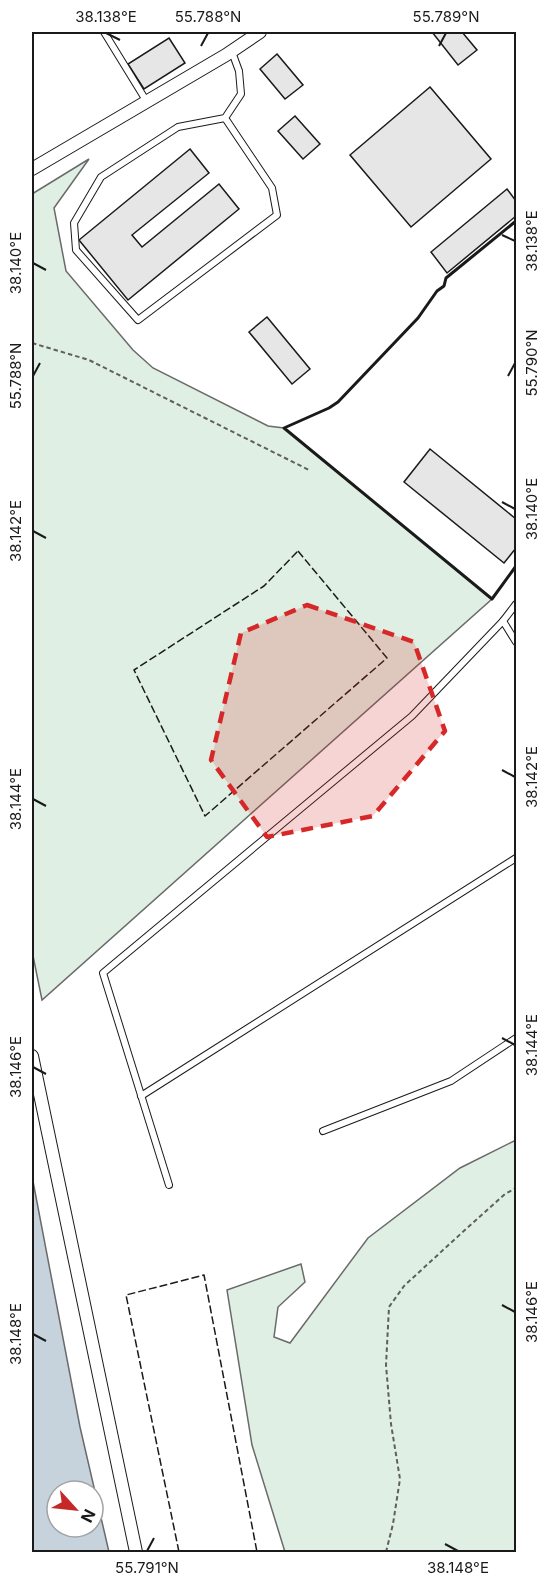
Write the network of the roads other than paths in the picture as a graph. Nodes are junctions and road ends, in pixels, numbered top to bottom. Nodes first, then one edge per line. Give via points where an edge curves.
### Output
1 (104, 32) edge
2 (260, 32) edge
3 (231, 51) junction
4 (148, 102) junction
5 (225, 118) junction
6 (32, 169) edge
7 (516, 604) edge
8 (503, 621) junction
9 (516, 642) edge
10 (516, 858) edge
11 (516, 1038) edge
12 (32, 1056) edge
13 (141, 1096) junction
14 (323, 1131) dead end
15 (169, 1185) dead end
16 (136, 1552) edge

1 - 4 lane
2 - 3 street
3 - 4 street
3 - 5 lane via 239,71 241,94
4 - 6 street
5 - 5 lane via 178,127 101,177 74,224 76,250 138,320 277,215 272,188
7 - 8 lane
8 - 9 lane
8 - 13 lane via 412,717 103,973
10 - 13 lane
11 - 14 lane via 451,1081
12 - 16 street
13 - 15 lane

